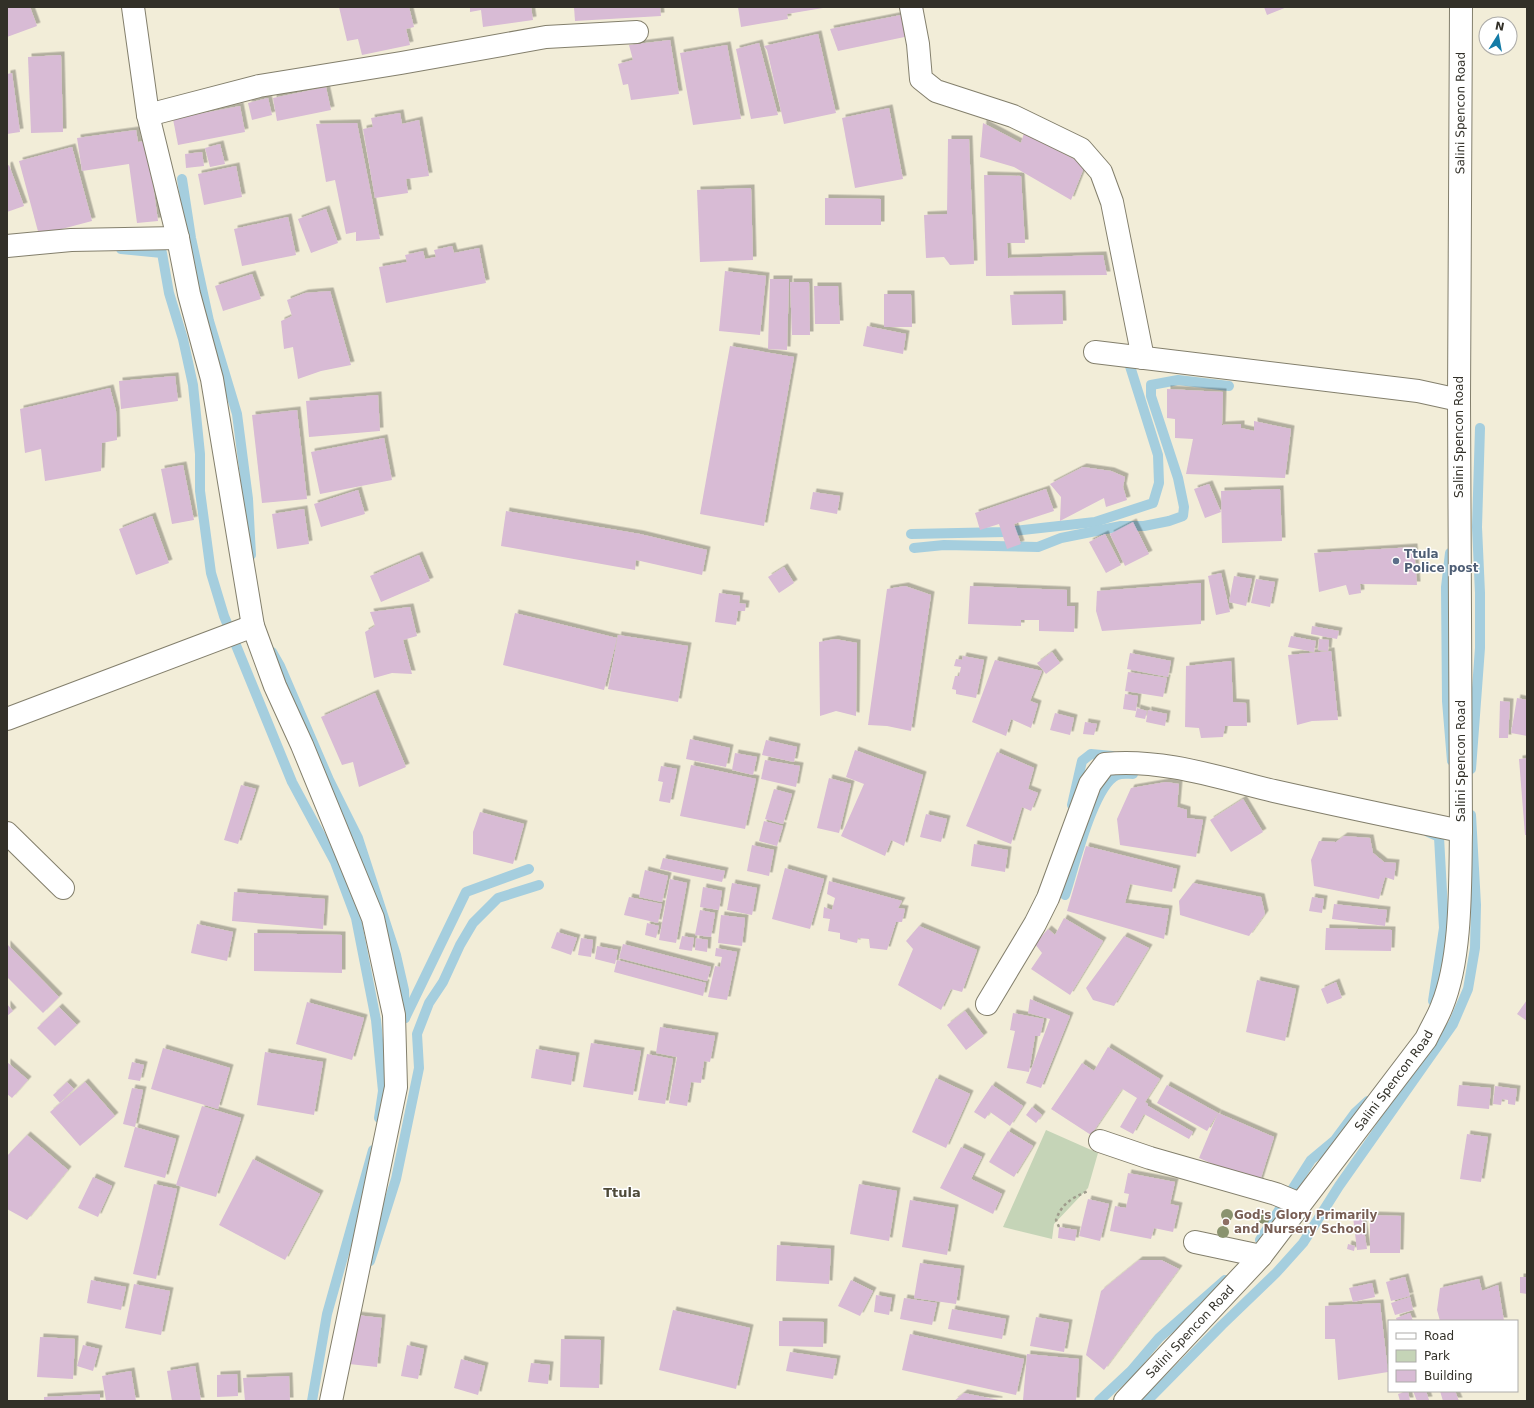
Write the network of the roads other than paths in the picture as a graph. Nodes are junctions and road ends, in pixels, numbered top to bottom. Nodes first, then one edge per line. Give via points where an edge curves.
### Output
1 (133, 7) edge
2 (911, 7) edge
3 (1461, 7) edge
4 (637, 32) dead end
5 (148, 115) junction
6 (178, 238) junction
7 (7, 246) edge
8 (1095, 352) dead end
9 (1143, 358) junction
10 (1459, 400) junction
11 (253, 626) junction
12 (7, 719) edge
13 (1461, 831) junction
14 (7, 833) edge
15 (63, 888) dead end
16 (987, 1004) dead end
17 (1100, 1140) dead end
18 (1300, 1204) junction
19 (1195, 1242) dead end
20 (1261, 1256) junction
21 (331, 1401) edge
22 (1125, 1401) edge

1 - 5 street
2 - 9 street via 921,79 936,91 1013,116 1081,149 1101,172 1112,202
3 - 10 street, Salini Spencon Road
4 - 5 street via 546,37 259,86
5 - 6 street
6 - 7 street via 71,240
6 - 11 street via 189,294 212,379
8 - 9 street
9 - 10 street via 1418,391
10 - 13 street, Salini Spencon Road
11 - 12 street
11 - 21 street via 274,686 302,744 373,918 394,1015 396,1087
13 - 16 street via 1186,770 1128,762 1105,764 1090,784 1036,924
13 - 18 street, Salini Spencon Road via 1460,892 1454,966 1442,1005 1426,1038
14 - 15 street
17 - 18 street via 1150,1158 1276,1194
18 - 20 street, Salini Spencon Road
19 - 20 street
20 - 22 street, Salini Spencon Road

